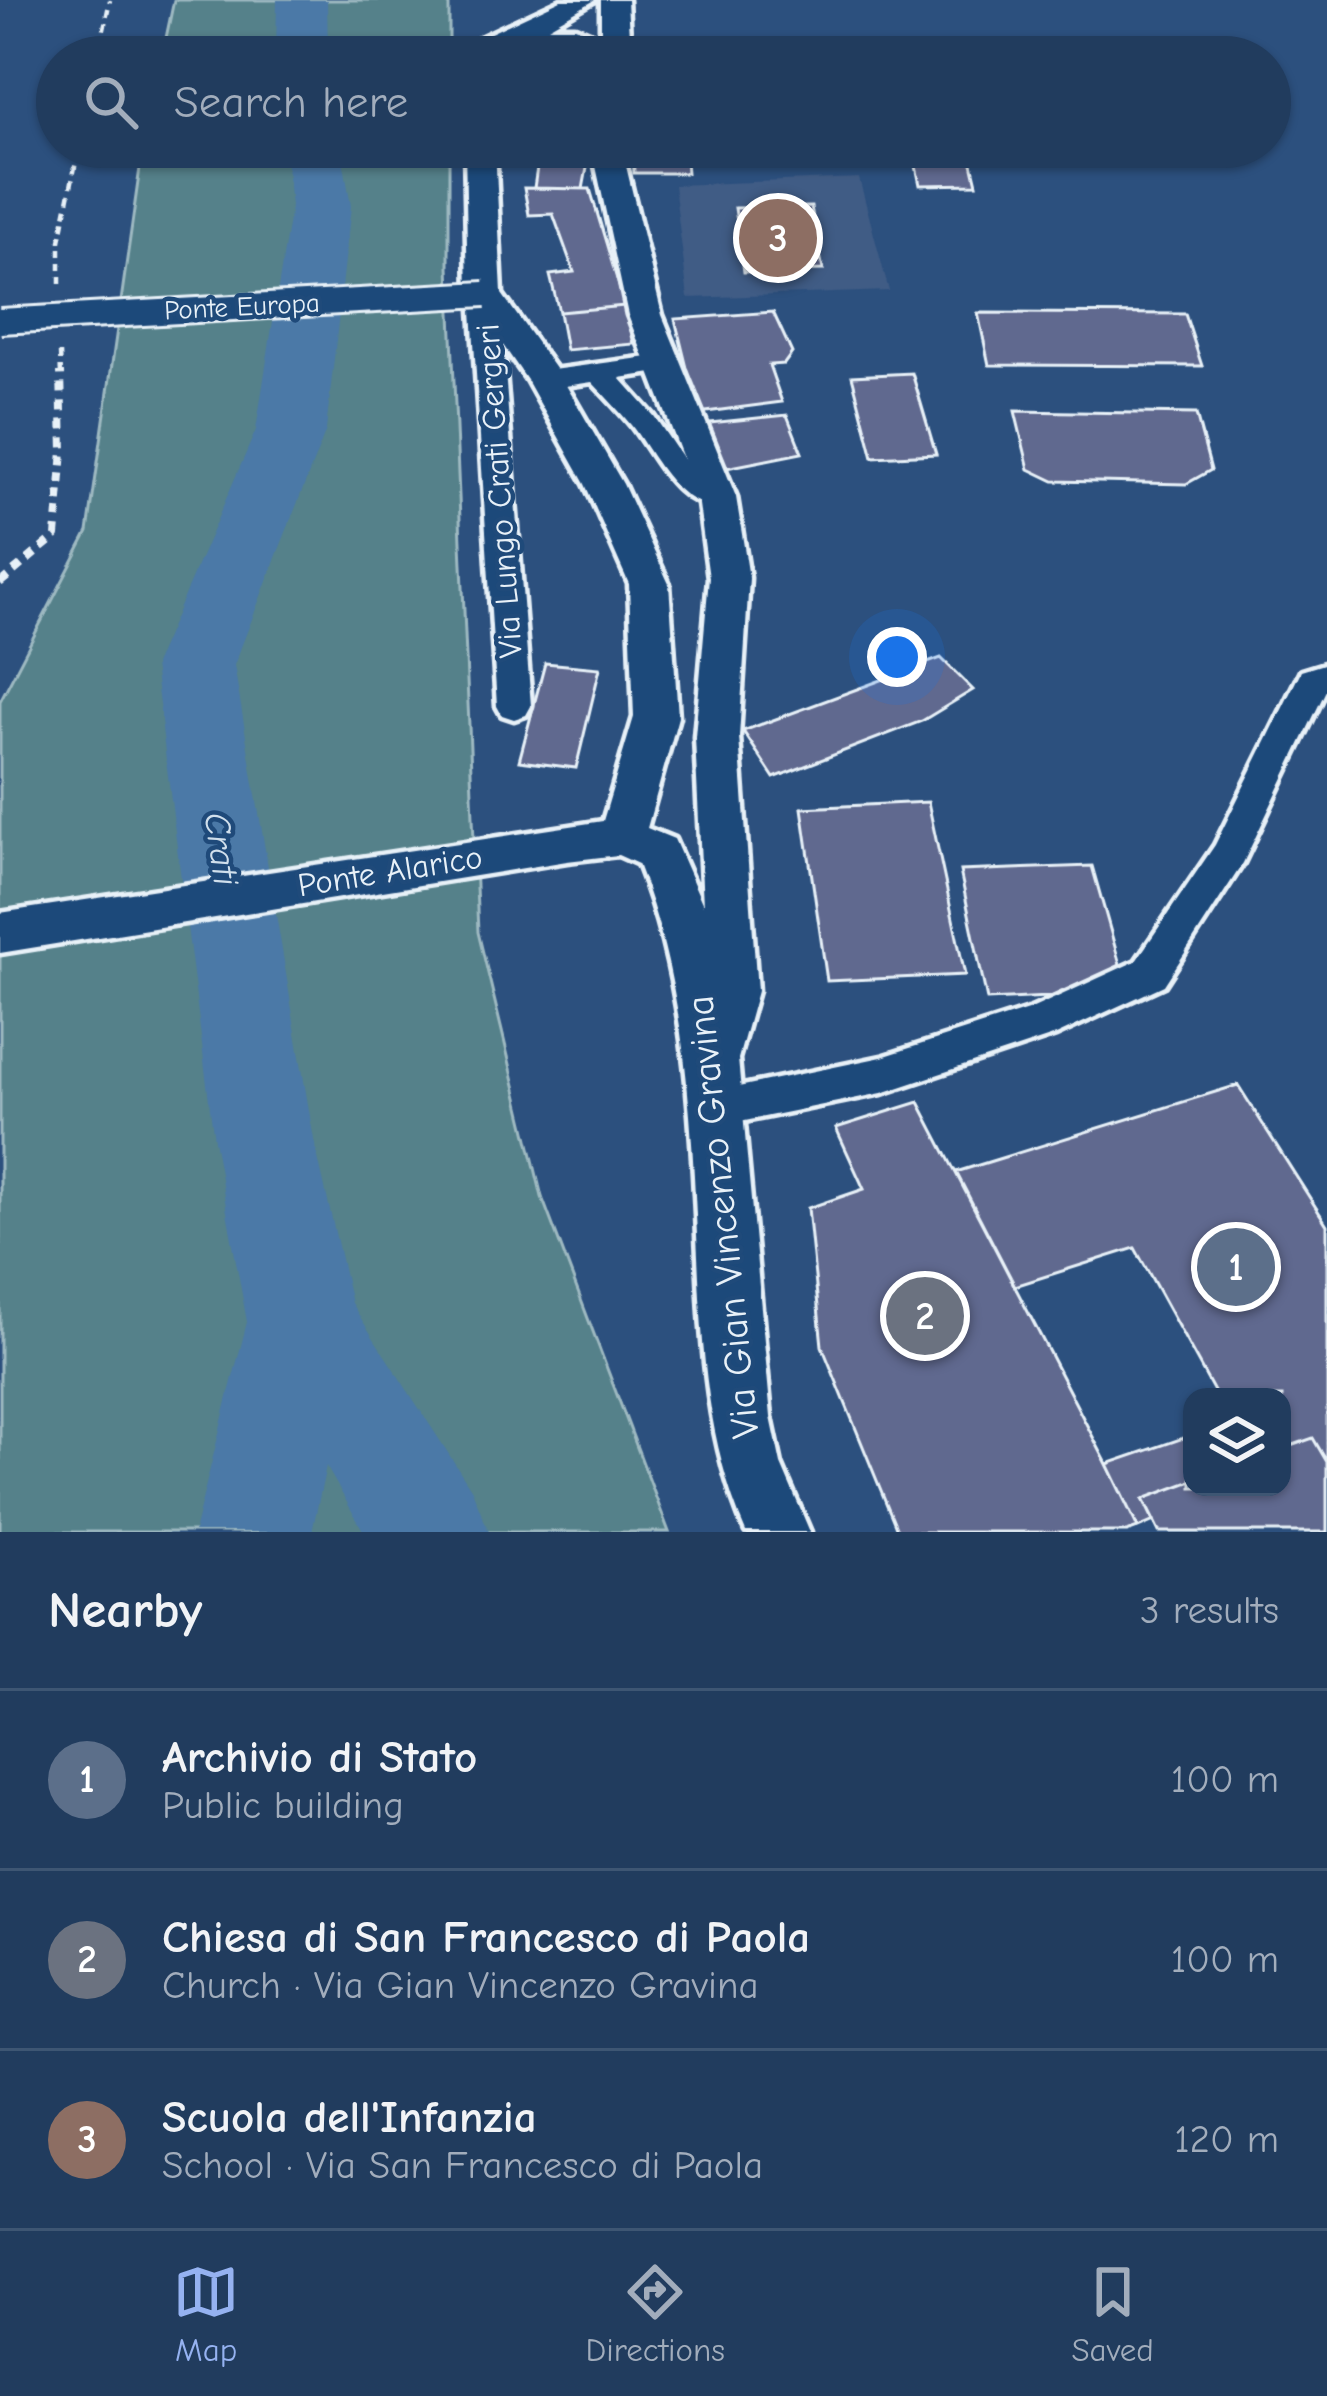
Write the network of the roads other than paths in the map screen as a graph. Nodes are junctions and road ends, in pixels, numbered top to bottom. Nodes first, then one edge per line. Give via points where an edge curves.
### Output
1 (582, 0) edge
2 (614, 0) edge
3 (507, 36) edge
4 (528, 36) edge
5 (579, 36) edge
6 (615, 36) edge
7 (481, 168) edge
8 (610, 168) edge
9 (485, 294) junction
10 (0, 321) edge
11 (663, 364) junction
12 (599, 373) junction
13 (545, 380) junction
14 (717, 497) junction
15 (1327, 675) edge
16 (514, 706) dead end
17 (621, 837) junction
18 (0, 933) edge
19 (714, 1084) junction
20 (778, 1532) edge

1 - 3 street
2 - 6 street
4 - 5 street
7 - 9 street
8 - 11 street
9 - 10 street, Ponte Europa, bridge
9 - 13 street, Via Lungo Crati Gergeri
9 - 16 street, Via Lungo Crati Gergeri
11 - 12 street
11 - 14 street
12 - 13 street
12 - 14 street via 676,472
13 - 17 street, Via Lungo Crati Gergeri via 649,584 656,717
14 - 19 street via 729,578 717,736 732,991
15 - 19 street via 1313,680 1230,853 1150,973 1042,1024 882,1075
17 - 18 street, Ponte Alarico
17 - 19 street, Via Gian Vincenzo Gravina via 657,852 674,889
19 - 20 street, Via Gian Vincenzo Gravina via 741,1405 750,1464

